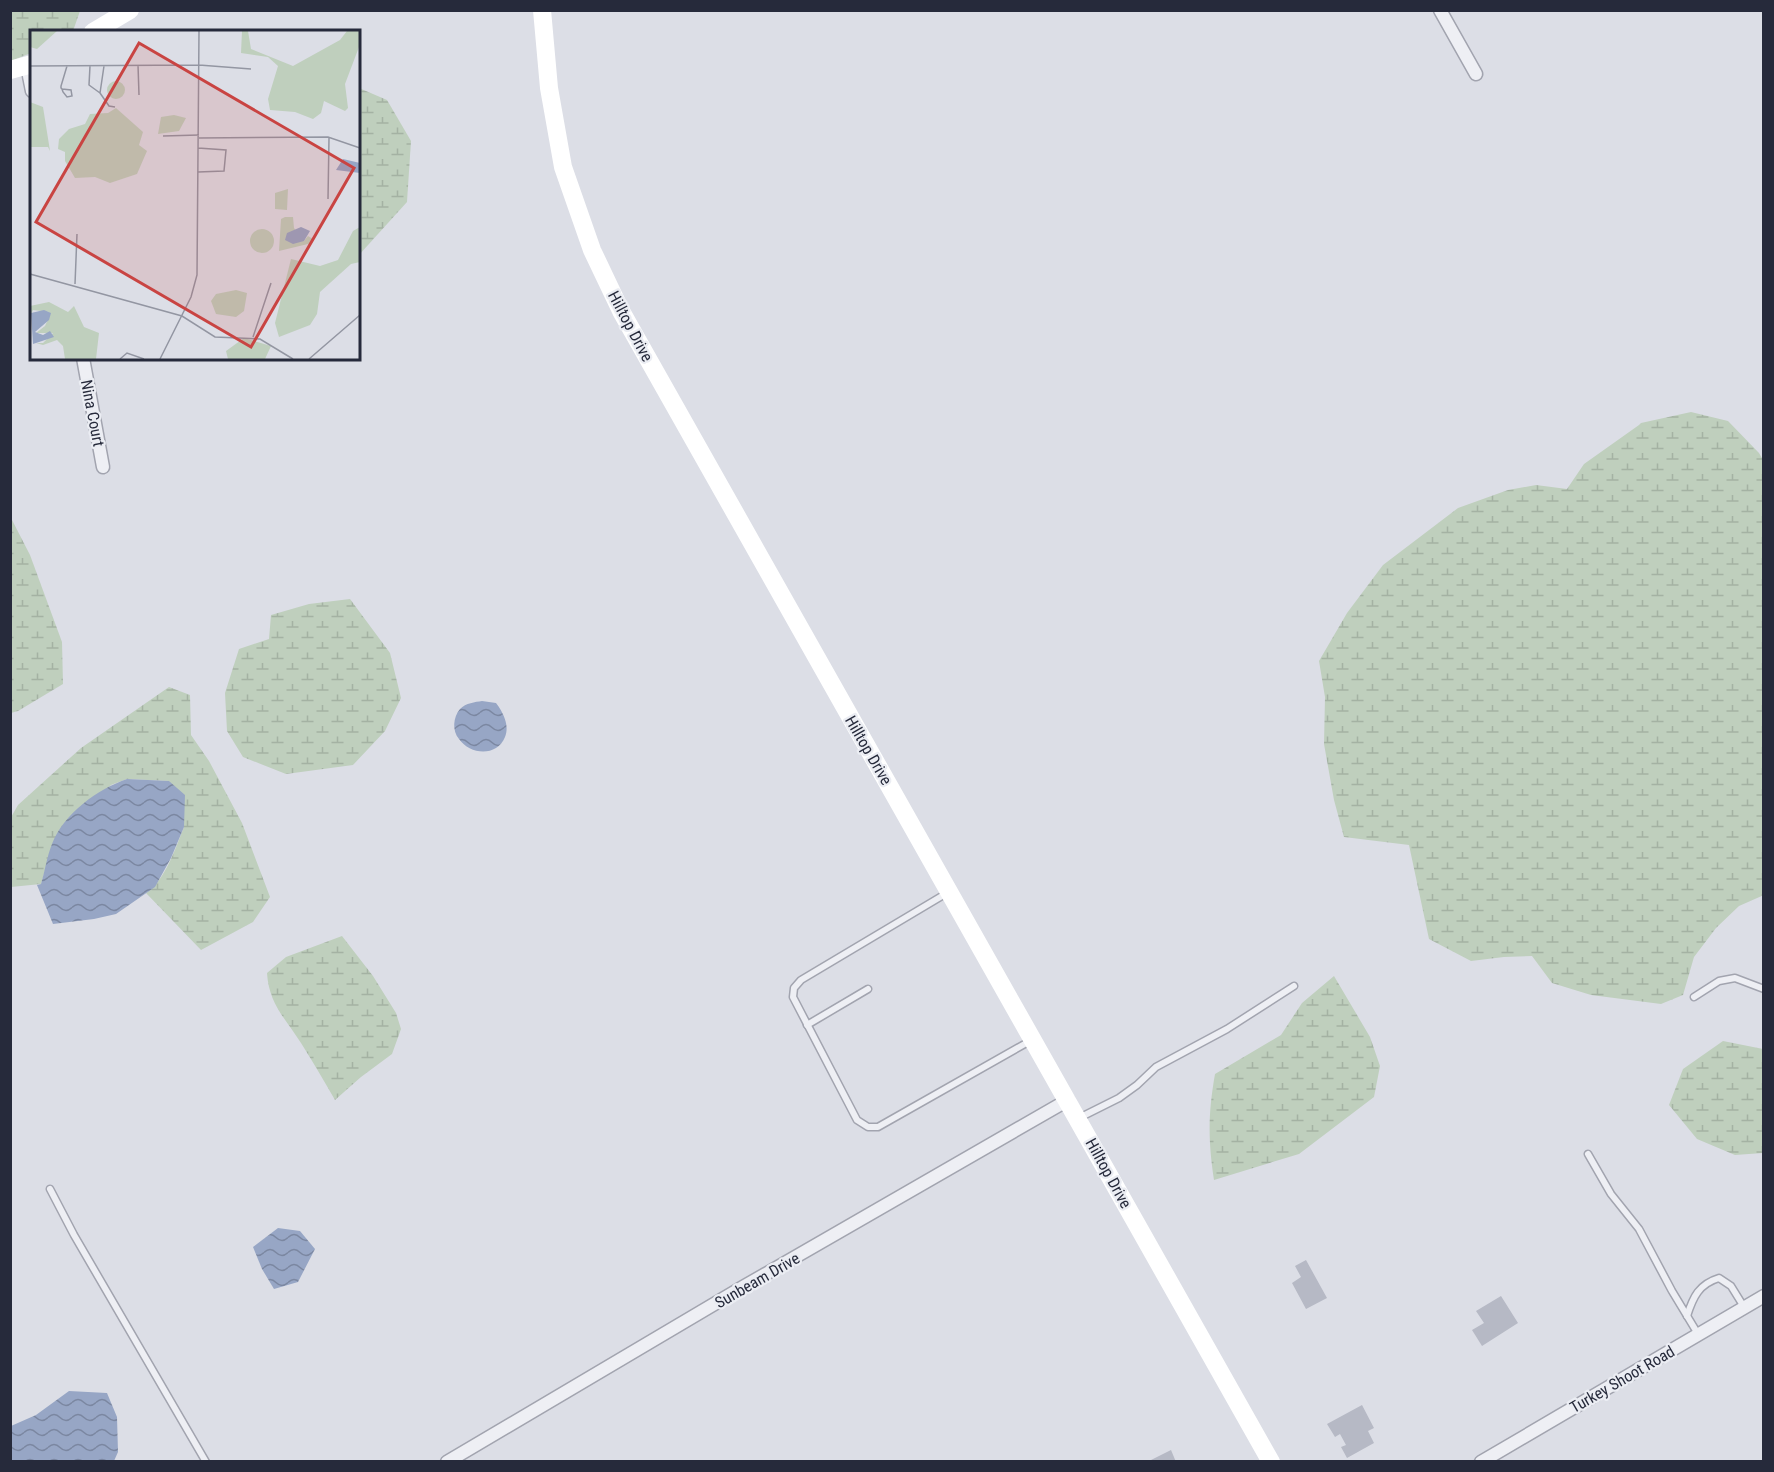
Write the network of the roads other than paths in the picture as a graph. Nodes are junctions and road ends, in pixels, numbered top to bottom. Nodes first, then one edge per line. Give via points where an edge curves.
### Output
1 (130, 10) edge
2 (542, 10) edge
3 (1440, 10) edge
4 (96, 30) edge
5 (23, 67) edge
6 (1476, 74) dead end
7 (30, 86) edge
8 (82, 360) edge
9 (103, 467) dead end
10 (950, 891) junction
11 (1294, 986) dead end
12 (868, 989) dead end
13 (1764, 989) edge
14 (1694, 997) dead end
15 (807, 1024) junction
16 (1033, 1039) junction
17 (1068, 1100) junction
18 (1078, 1119) junction
19 (1588, 1154) dead end
20 (50, 1189) dead end
21 (1764, 1296) edge
22 (1744, 1307) junction
23 (1688, 1316) junction
24 (1698, 1334) junction
25 (206, 1461) edge
26 (447, 1461) edge
27 (1271, 1461) edge
28 (1481, 1461) edge

1 - 4 street
2 - 10 street, Hilltop Drive via 549,88 563,167 592,250 621,311
3 - 6 street
5 - 7 street
8 - 9 street, Nina Court
10 - 15 lane via 801,980 794,988 793,998
10 - 16 street, Hilltop Drive
11 - 18 lane via 1227,1029 1156,1066 1119,1098
12 - 15 lane
13 - 14 lane via 1735,978 1719,981
15 - 16 lane via 857,1120 868,1128 878,1127
16 - 17 street, Hilltop Drive
17 - 18 street, Hilltop Drive
17 - 26 street, Sunbeam Drive
18 - 27 street, Hilltop Drive
19 - 23 lane via 1611,1194 1639,1229
20 - 25 lane
21 - 22 street, Turkey Shoot Road
22 - 23 lane via 1731,1287 1719,1278 1700,1289
22 - 24 street, Turkey Shoot Road
23 - 24 lane
24 - 28 street, Turkey Shoot Road

